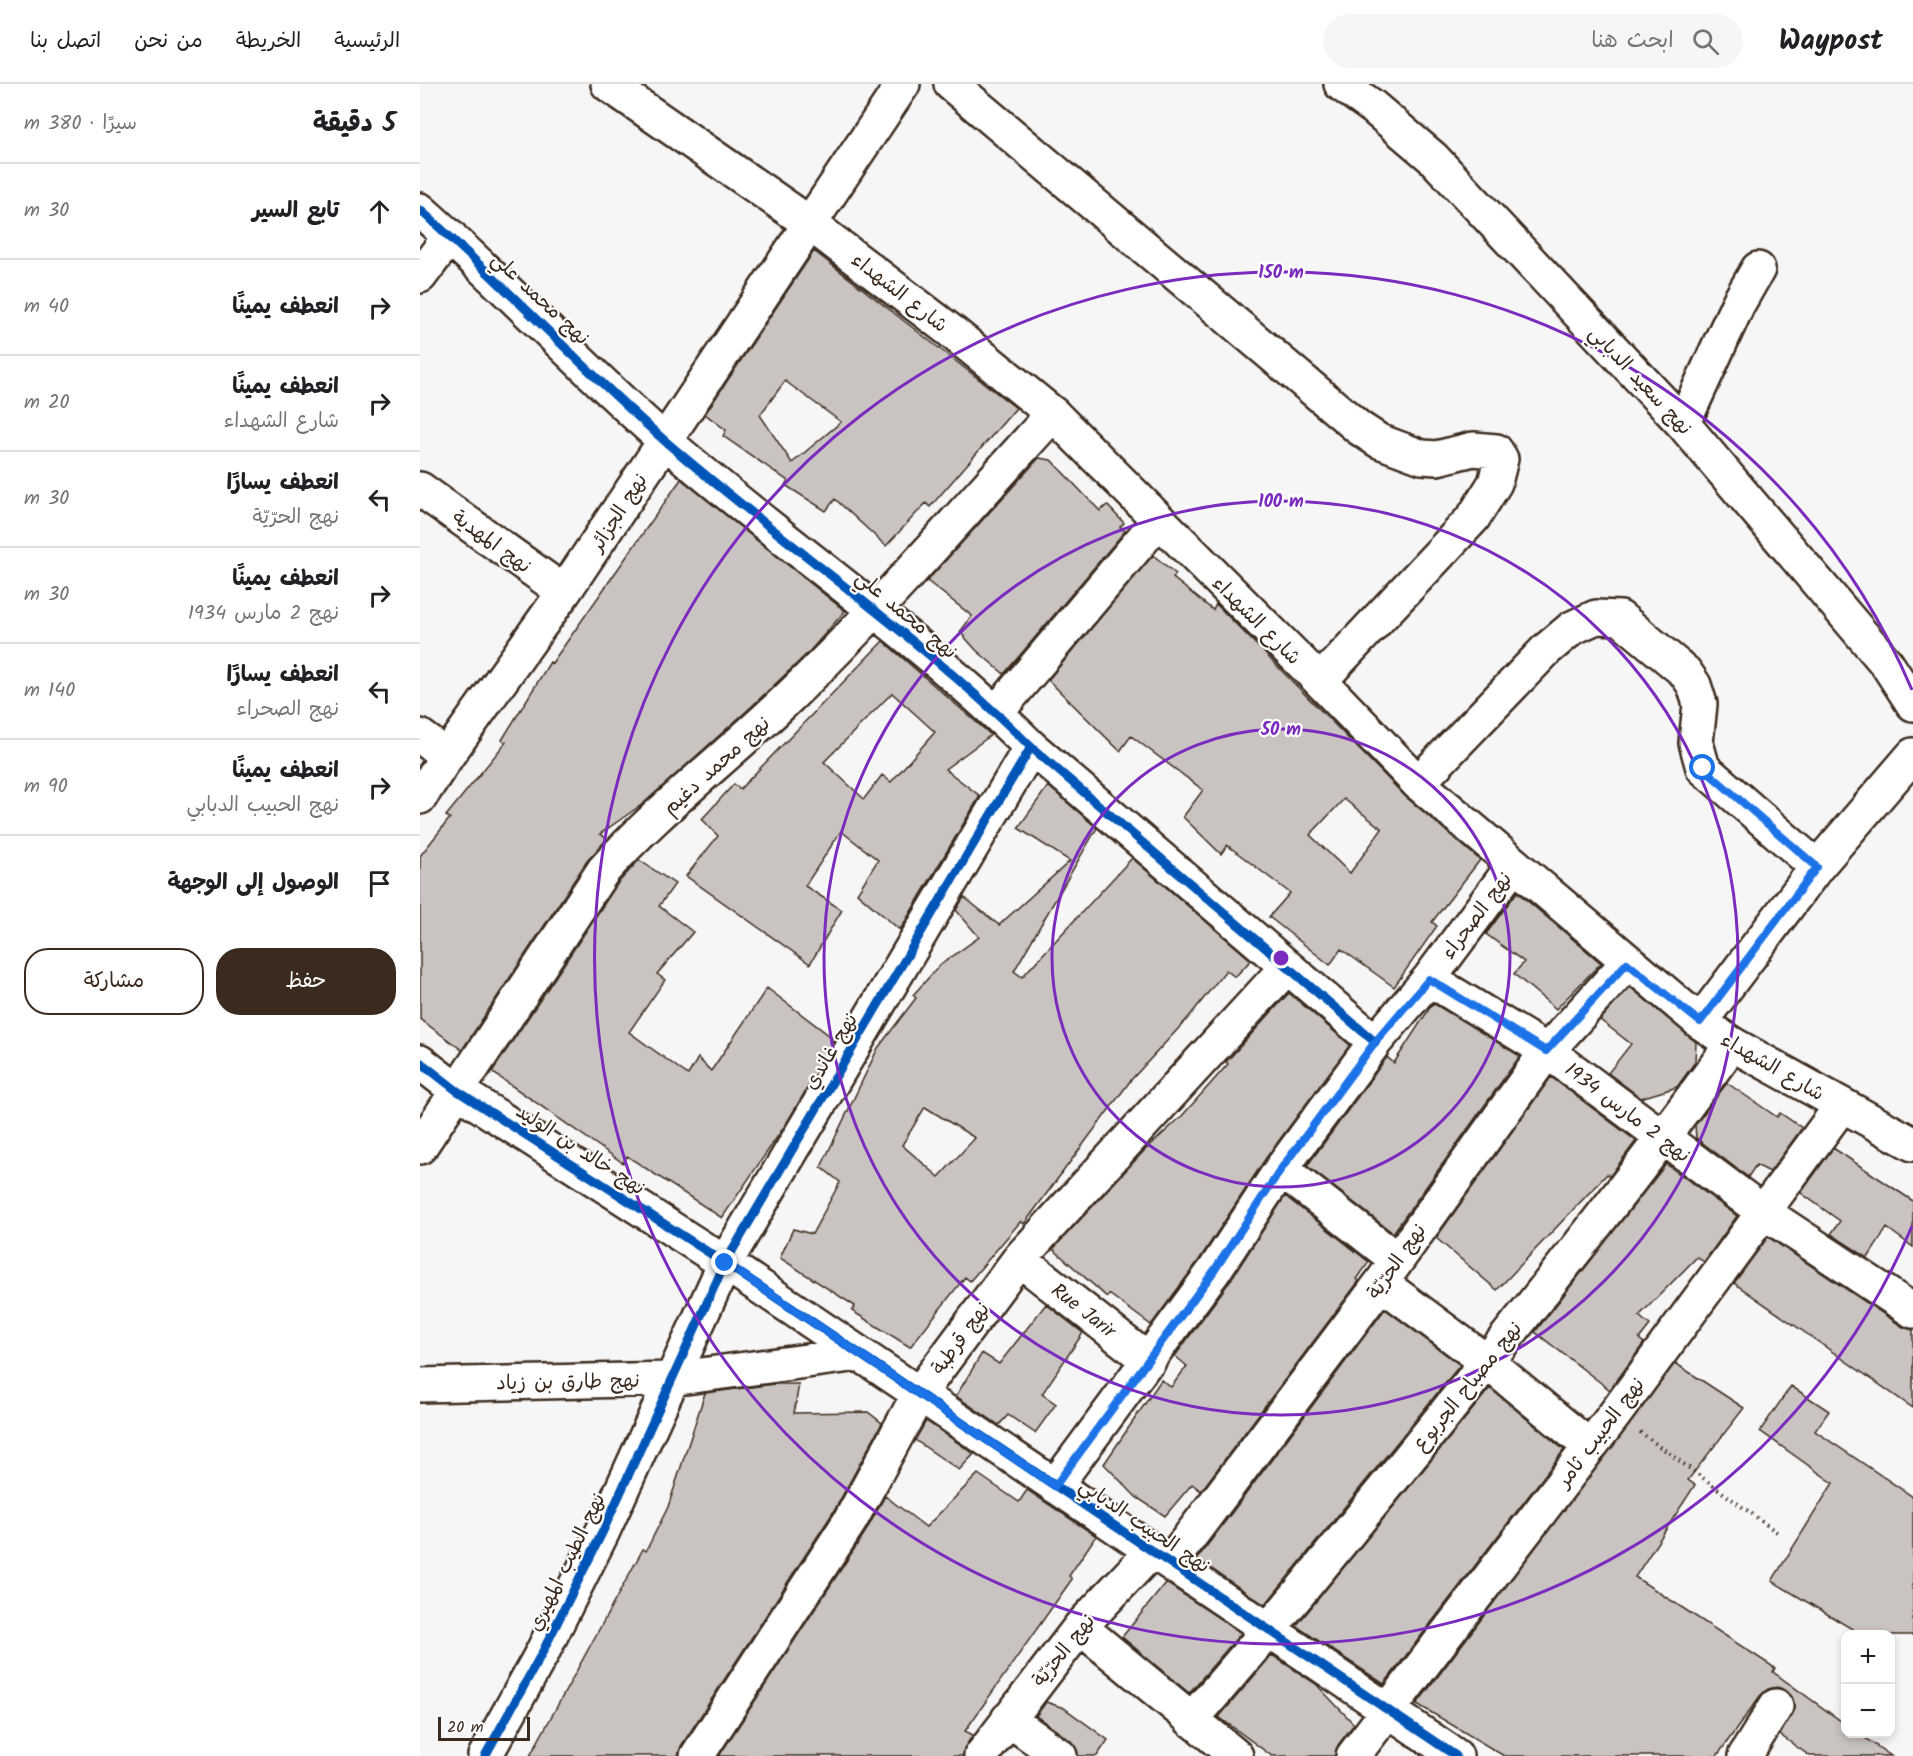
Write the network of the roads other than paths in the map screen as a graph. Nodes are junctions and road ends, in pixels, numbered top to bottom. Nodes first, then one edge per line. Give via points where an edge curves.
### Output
1 (608, 84) edge
2 (903, 84) edge
3 (951, 84) edge
4 (1341, 84) edge
5 (420, 210) edge
6 (809, 223) junction
7 (450, 236) junction
8 (1758, 269) dead end
9 (420, 276) edge
10 (1053, 414) junction
11 (1683, 424) junction
12 (665, 440) junction
13 (420, 489) edge
14 (1158, 521) junction
15 (564, 592) junction
16 (875, 610) junction
17 (1320, 681) junction
18 (1913, 704) edge
19 (996, 713) junction
20 (420, 736) edge
21 (1031, 747) junction
22 (1913, 755) edge
23 (447, 756) junction
24 (1418, 783) junction
25 (420, 797) edge
26 (1513, 866) junction
27 (1817, 867) junction
28 (1627, 963) junction
29 (1286, 968) junction
30 (1429, 979) junction
31 (1700, 1022) junction
32 (1375, 1042) junction
33 (1732, 1044) junction
34 (1546, 1051) junction
35 (420, 1062) edge
36 (456, 1090) junction
37 (1842, 1105) junction
38 (1663, 1139) junction
39 (1913, 1144) edge
40 (420, 1147) edge
41 (1281, 1169) junction
42 (1762, 1210) junction
43 (1019, 1259) junction
44 (725, 1263) junction
45 (1389, 1271) junction
46 (1913, 1311) edge
47 (859, 1354) junction
48 (1149, 1361) junction
49 (1487, 1362) junction
50 (671, 1379) junction
51 (420, 1385) edge
52 (919, 1394) junction
53 (1589, 1446) junction
54 (1055, 1486) junction
55 (1161, 1557) junction
56 (1080, 1627) junction
57 (1270, 1630) junction
58 (1776, 1706) dead end
59 (1386, 1709) junction
60 (1008, 1719) junction
61 (1191, 1720) junction
62 (484, 1756) edge
63 (697, 1756) edge
64 (981, 1756) edge
65 (1060, 1756) edge
66 (1236, 1756) edge
67 (1353, 1756) edge
68 (1456, 1756) edge
69 (1745, 1756) edge

1 - 6 street, شارع الشهداء
2 - 6 street, نهج الجزائر
3 - 17 street via 1359,428 1379,441 1422,457 1437,458 1473,449 1496,451 1501,459 1495,483 1473,518
4 - 11 street, نهج سعيد الدبابي via 1433,158
5 - 7 street, نهج محمد علي
6 - 10 street, شارع الشهداء
6 - 12 street, نهج الجزائر
7 - 9 street
7 - 12 street, نهج محمد علي
8 - 11 street
10 - 14 street, شارع الشهداء
10 - 16 street, نهج محمد دغيم
11 - 18 street, نهج سعيد الدبابي via 1887,664
12 - 15 street, نهج الجزائر
12 - 16 street, نهج محمد علي
13 - 15 street, نهج المهدية
14 - 17 street, شارع الشهداء
14 - 19 street
15 - 23 street, نهج الجزائر
16 - 19 street, نهج محمد علي
16 - 36 street, نهج محمد دغيم via 787,699 603,871
17 - 24 street, شارع الشهداء
19 - 21 street, نهج محمد علي
20 - 23 street
21 - 29 street, نهج محمد علي
21 - 44 street, نهج غاندي
22 - 27 street
23 - 25 street, نهج الجزائر
24 - 26 street, شارع الشهداء
24 - 27 street via 1572,628 1596,617 1620,618 1685,672 1694,685 1700,704 1696,743 1703,768
26 - 28 street, شارع الشهداء
26 - 30 street, نهج الصحراء
27 - 31 street
28 - 31 street, شارع الشهداء
28 - 34 street, نهج الحرّيّة
29 - 32 street, نهج محمد علي
29 - 43 street, نهج قرطبة
30 - 32 street, نهج الصحراء
30 - 34 street, نهج 2 مارس 1934
31 - 33 street, شارع الشهداء
32 - 41 street, نهج الصحراء
33 - 37 street, شارع الشهداء
33 - 38 street, نهج مصباح الجربوع
34 - 38 street, نهج 2 مارس 1934
34 - 45 street, نهج الحرّيّة
35 - 36 street, نهج خالد بن الوليد
36 - 40 street, نهج محمد دغيم
36 - 44 street, نهج خالد بن الوليد
37 - 39 street, شارع الشهداء
37 - 42 street, نهج الحبيب ثامر
38 - 42 street, نهج 2 مارس 1934
38 - 49 street, نهج مصباح الجربوع
41 - 45 street
41 - 48 street, نهج الصحراء
42 - 46 street, نهج 2 مارس 1934
42 - 53 street, نهج الحبيب ثامر
43 - 48 street, Rue Jarir
43 - 52 street, نهج قرطبة
44 - 47 street, نهج الحبيب الدبابي
44 - 50 street, نهج غاندي
45 - 49 street
45 - 55 street, نهج الحرّيّة
47 - 50 street, نهج طارق بن زياد
47 - 52 street, نهج الحبيب الدبابي
48 - 54 street, نهج الصحراء
49 - 53 street
49 - 57 street, نهج مصباح الجربوع
50 - 51 street, نهج طارق بن زياد
50 - 62 street, نهج الطيب المهيري via 603,1531 542,1653
52 - 54 street, نهج الحبيب الدبابي
52 - 63 street, نهج قرطبة via 850,1521
53 - 59 street, نهج الحبيب ثامر
54 - 55 street, نهج الحبيب الدبابي
55 - 56 street, نهج الحرّيّة
55 - 57 street, نهج الحبيب الدبابي
56 - 60 street, نهج الحرّيّة
56 - 61 street
57 - 59 street, نهج الحبيب الدبابي
57 - 61 street, نهج مصباح الجربوع
58 - 69 street
59 - 67 street, نهج الحبيب ثامر
59 - 68 street, نهج الحبيب الدبابي
60 - 64 street, نهج الحرّيّة
60 - 65 street
61 - 66 street

